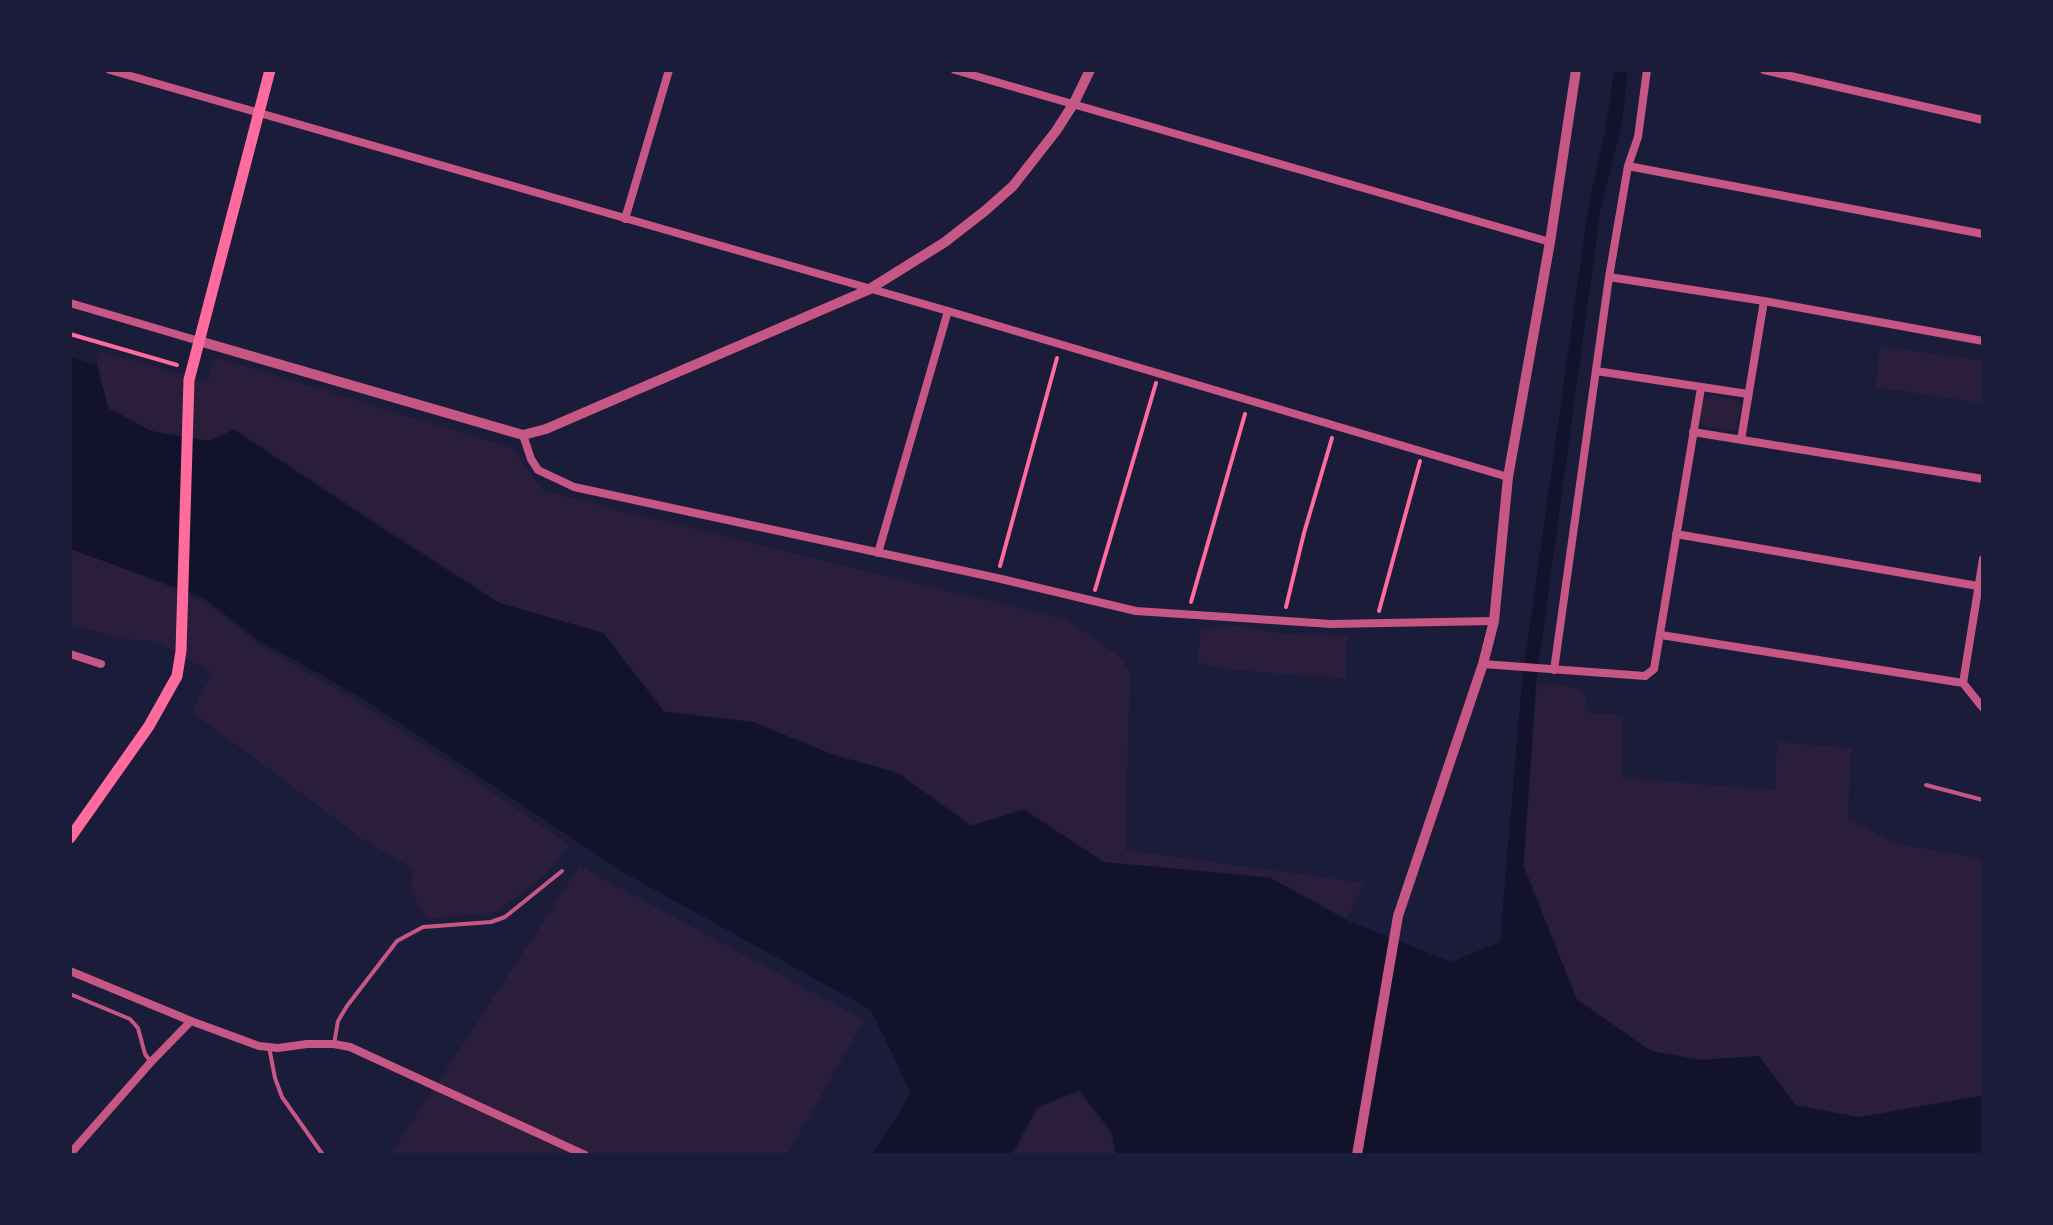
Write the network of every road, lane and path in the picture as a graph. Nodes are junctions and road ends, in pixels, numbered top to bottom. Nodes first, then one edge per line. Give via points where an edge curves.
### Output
1 (110, 70) edge
2 (270, 70) edge
3 (669, 70) edge
4 (955, 70) edge
5 (1090, 70) edge
6 (1576, 70) edge
7 (1646, 70) edge
8 (1764, 70) edge
9 (1074, 103) junction
10 (258, 112) junction
11 (1983, 120) edge
12 (1628, 166) junction
13 (625, 220) junction
14 (1983, 234) edge
15 (1550, 242) junction
16 (1609, 277) junction
17 (868, 290) junction
18 (1764, 301) junction
19 (70, 304) edge
20 (948, 311) junction
21 (70, 334) edge
22 (199, 341) junction
23 (1983, 341) edge
24 (1061, 344) junction
25 (1596, 372) junction
26 (1159, 374) junction
27 (190, 375) junction
28 (1701, 388) junction
29 (1748, 394) junction
30 (1249, 400) junction
31 (1336, 426) junction
32 (1693, 432) junction
33 (524, 435) junction
34 (1741, 440) junction
35 (1423, 452) junction
36 (1508, 477) junction
37 (1983, 479) edge
38 (1676, 534) junction
39 (878, 553) junction
40 (1983, 559) edge
41 (997, 578) junction
42 (1978, 586) junction
43 (1092, 600) junction
44 (1188, 614) junction
45 (1978, 621) edge
46 (1283, 622) junction
47 (1494, 622) junction
48 (1375, 624) junction
49 (1660, 635) junction
50 (70, 654) edge
51 (101, 664) dead end
52 (1484, 664) junction
53 (1554, 670) junction
54 (1963, 682) junction
55 (1983, 708) edge
56 (1926, 784) dead end
57 (1983, 800) edge
58 (70, 838) edge
59 (562, 871) dead end
60 (70, 971) edge
61 (70, 994) edge
62 (190, 1021) junction
63 (334, 1044) junction
64 (269, 1047) junction
65 (151, 1062) junction
66 (70, 1154) edge
67 (323, 1155) edge
68 (586, 1155) edge
69 (1357, 1155) edge

1 - 10 street
2 - 10 main road
3 - 13 street
4 - 9 street
5 - 9 street
6 - 15 street
7 - 12 street
8 - 11 street
9 - 15 street
9 - 17 street via 1013,186 945,242
10 - 13 street
10 - 22 main road
12 - 14 street
12 - 16 street
13 - 17 street
15 - 36 street
16 - 18 street
16 - 25 street
17 - 20 street
17 - 33 street
18 - 23 street
18 - 29 street
19 - 22 street
20 - 24 street
20 - 39 street
21 - 27 path
22 - 27 main road
22 - 33 street
24 - 26 street
24 - 41 path
25 - 28 street
25 - 53 street
26 - 30 street
26 - 43 path
27 - 58 main road via 177,676
28 - 29 street
28 - 32 street
29 - 34 street
30 - 31 street
30 - 44 path
31 - 35 street
31 - 46 path
32 - 34 street
32 - 38 street
33 - 39 street via 538,470 574,487
34 - 37 street
35 - 36 street
35 - 48 path
36 - 47 street
38 - 42 street
38 - 49 street
39 - 41 street
40 - 42 street
41 - 43 street
42 - 45 street
43 - 44 street
44 - 46 street
45 - 54 street
46 - 48 street
47 - 48 street
47 - 52 street
49 - 53 street via 1654,669 1644,676
49 - 54 street
50 - 51 street
52 - 53 street
52 - 69 street via 1398,916
54 - 55 street
56 - 57 lane
59 - 63 lane via 505,917 423,927 397,941 346,1006
60 - 62 street
61 - 65 lane via 130,1020
62 - 64 street
62 - 65 street
63 - 64 street
63 - 68 street
64 - 67 lane via 282,1097
65 - 66 street

